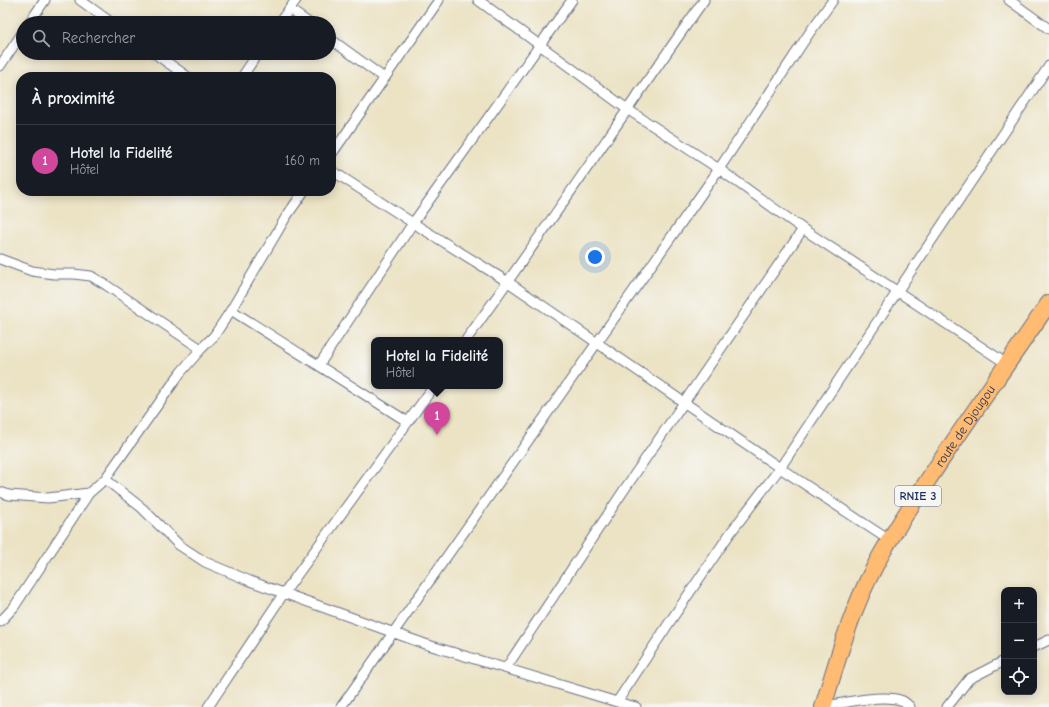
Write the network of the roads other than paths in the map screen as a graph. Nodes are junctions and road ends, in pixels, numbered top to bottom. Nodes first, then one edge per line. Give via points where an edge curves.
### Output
1 (45, 0) edge
2 (80, 0) edge
3 (296, 0) edge
4 (439, 0) edge
5 (478, 0) edge
6 (572, 0) edge
7 (704, 0) edge
8 (833, 0) edge
9 (1009, 0) edge
10 (289, 9) junction
11 (34, 16) edge
12 (102, 16) edge
13 (284, 16) edge
14 (298, 16) edge
15 (1049, 29) edge
16 (16, 42) edge
17 (336, 43) edge
18 (540, 46) junction
19 (164, 60) edge
20 (253, 60) edge
21 (0, 66) edge
22 (1049, 66) edge
23 (181, 72) edge
24 (245, 72) edge
25 (384, 78) junction
26 (627, 109) junction
27 (336, 148) edge
28 (719, 169) junction
29 (336, 173) edge
30 (301, 196) edge
31 (413, 224) junction
32 (803, 229) junction
33 (0, 259) edge
34 (508, 282) junction
35 (897, 292) junction
36 (1049, 303) edge
37 (231, 310) junction
38 (468, 337) edge
39 (597, 343) junction
40 (200, 349) junction
41 (1007, 364) junction
42 (319, 365) junction
43 (432, 389) edge
44 (685, 403) junction
45 (408, 422) junction
46 (780, 468) junction
47 (105, 479) junction
48 (0, 492) edge
49 (89, 493) junction
50 (889, 540) junction
51 (284, 593) junction
52 (0, 622) edge
53 (393, 632) junction
54 (1049, 640) edge
55 (1037, 646) edge
56 (1001, 663) edge
57 (506, 668) junction
58 (617, 702) junction
59 (208, 707) edge
60 (341, 707) edge
61 (636, 707) edge
62 (823, 707) edge
63 (910, 707) edge
64 (947, 707) edge

1 - 11 street
2 - 12 street
3 - 10 street
4 - 25 street
5 - 18 street
6 - 18 street
7 - 26 street
8 - 28 street
9 - 15 street
10 - 13 street
10 - 14 street
16 - 21 street
17 - 25 street
18 - 26 street
18 - 31 street
19 - 23 street
20 - 24 street
22 - 35 street
25 - 27 street
26 - 28 street
26 - 34 street
28 - 32 street
28 - 39 street
29 - 31 street
30 - 37 street
31 - 34 street
31 - 42 street
32 - 35 street
32 - 44 street
33 - 40 street via 32,271 91,276
34 - 38 street
34 - 39 street
35 - 41 street
35 - 46 street
36 - 41 highway, route de Djougou / RNIE 3
37 - 40 street via 214,336
37 - 42 street
39 - 44 street
39 - 53 street
40 - 47 street
41 - 50 highway, route de Djougou / RNIE 3
42 - 45 street
43 - 45 street
44 - 46 street
44 - 57 street
45 - 51 street
46 - 50 street
46 - 58 street via 731,532
47 - 49 street
47 - 51 street via 142,508 179,545 205,562
48 - 49 street via 48,498
49 - 52 street via 14,607
50 - 62 highway, route de Djougou / RNIE 3 via 861,594
51 - 53 street
51 - 59 street
53 - 57 street
53 - 60 street
54 - 55 street
56 - 64 street via 969,679
57 - 58 street
58 - 61 street
62 - 63 street via 889,698 903,701

